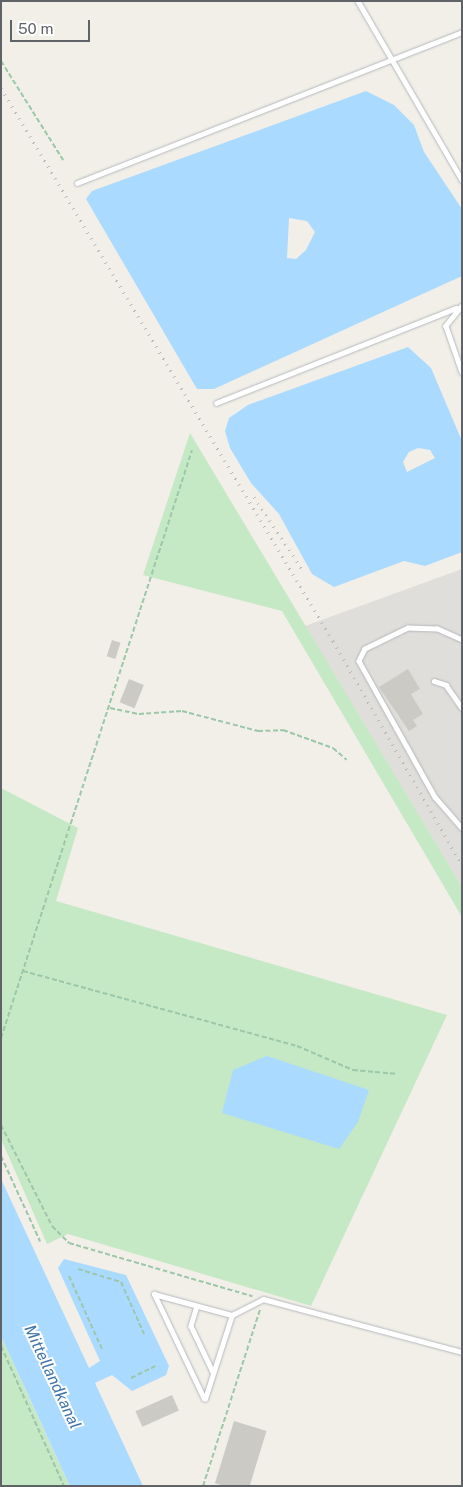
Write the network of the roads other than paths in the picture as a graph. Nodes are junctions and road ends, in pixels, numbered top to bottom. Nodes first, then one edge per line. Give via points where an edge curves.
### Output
1 (358, 1) edge
2 (462, 32) edge
3 (392, 58) junction
4 (462, 180) edge
5 (77, 183) dead end
6 (462, 306) edge
7 (456, 308) junction
8 (462, 372) edge
9 (216, 403) dead end
10 (462, 640) edge
11 (434, 681) dead end
12 (462, 708) edge
13 (462, 828) edge
14 (197, 1306) junction
15 (232, 1314) junction
16 (462, 1352) edge
17 (213, 1372) junction

1 - 3 lane
2 - 3 lane
3 - 4 lane
3 - 5 lane
6 - 7 lane
7 - 8 lane via 446,326
7 - 9 lane
10 - 13 lane via 437,629 408,628 365,649 359,661 436,797
11 - 12 lane via 446,685
14 - 15 lane
14 - 17 lane via 191,1326
14 - 17 lane via 154,1294 205,1399
15 - 16 lane via 263,1298
15 - 17 lane

